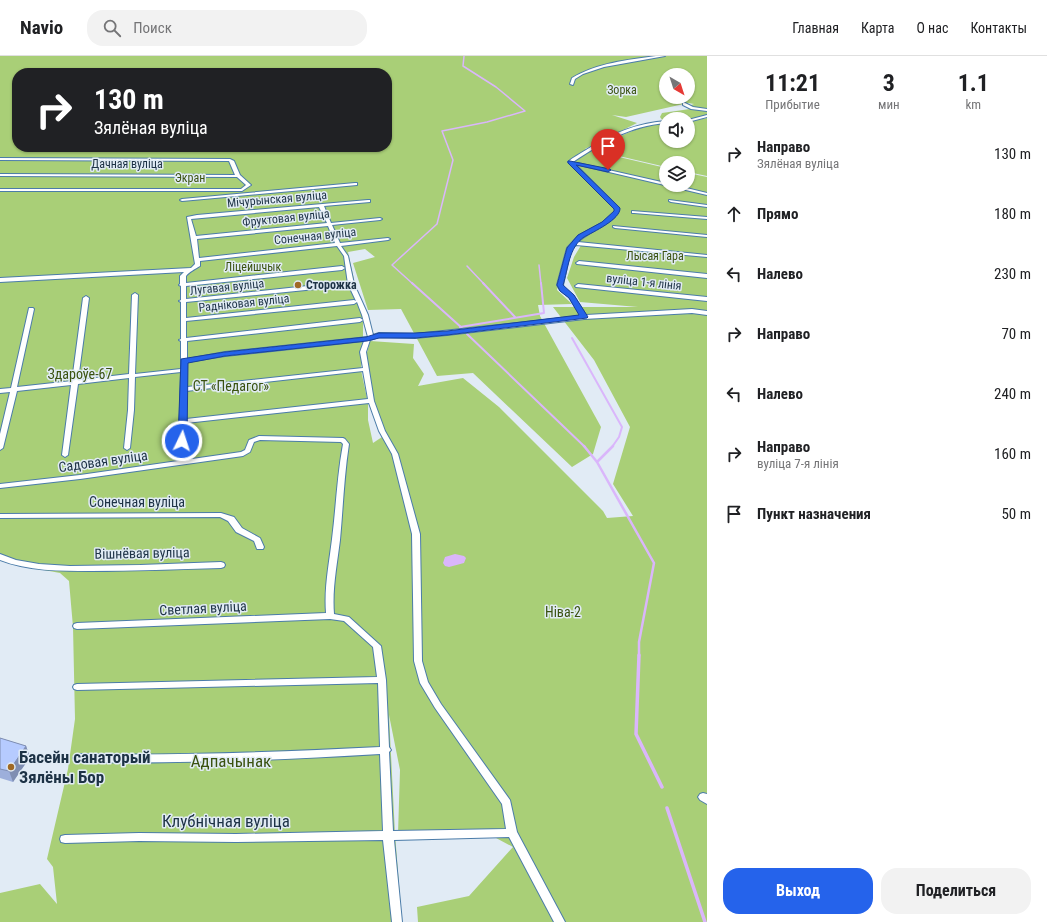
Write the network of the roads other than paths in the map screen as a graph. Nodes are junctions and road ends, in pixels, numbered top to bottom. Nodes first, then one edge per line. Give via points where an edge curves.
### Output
1 (662, 56) edge
2 (572, 84) dead end
3 (684, 104) dead end
4 (707, 110) edge
5 (707, 116) edge
6 (695, 119) edge
7 (659, 122) edge
8 (0, 159) edge
9 (570, 162) junction
10 (0, 175) edge
11 (238, 176) junction
12 (659, 182) edge
13 (355, 184) dead end
14 (0, 190) edge
15 (695, 191) edge
16 (243, 192) junction
17 (707, 194) edge
18 (182, 200) dead end
19 (368, 201) dead end
20 (671, 201) dead end
21 (321, 205) junction
22 (707, 206) edge
23 (634, 212) dead end
24 (707, 218) edge
25 (380, 219) dead end
26 (329, 224) junction
27 (615, 227) dead end
28 (707, 236) edge
29 (194, 238) junction
30 (388, 240) dead end
31 (575, 243) junction
32 (339, 245) junction
33 (707, 256) edge
34 (197, 260) junction
35 (579, 263) dead end
36 (342, 268) dead end
37 (186, 270) junction
38 (707, 276) edge
39 (0, 280) edge
40 (345, 284) dead end
41 (182, 285) junction
42 (578, 286) dead end
43 (135, 295) dead end
44 (86, 298) dead end
45 (707, 299) edge
46 (182, 301) junction
47 (354, 302) dead end
48 (31, 309) dead end
49 (707, 313) edge
50 (584, 317) junction
51 (183, 320) junction
52 (360, 320) dead end
53 (369, 338) junction
54 (182, 340) junction
55 (184, 361) junction
56 (366, 369) junction
57 (184, 370) junction
58 (131, 376) junction
59 (73, 383) junction
60 (14, 389) junction
61 (184, 389) junction
62 (0, 391) edge
63 (371, 401) junction
64 (184, 421) junction
65 (182, 441) dead end
66 (0, 448) edge
67 (127, 448) dead end
68 (65, 455) dead end
69 (0, 486) edge
70 (0, 516) edge
71 (260, 547) dead end
72 (0, 557) edge
73 (221, 565) dead end
74 (330, 616) junction
75 (77, 626) dead end
76 (382, 680) junction
77 (77, 687) dead end
78 (386, 750) junction
79 (78, 758) dead end
80 (512, 833) junction
81 (388, 835) junction
82 (64, 839) dead end
83 (397, 922) edge
84 (560, 922) edge

1 - 2 street via 598,68 577,76
3 - 4 street
5 - 6 street
7 - 9 street via 632,127
8 - 11 street via 224,160 232,161
9 - 12 street
9 - 31 street via 617,208 617,212 604,224 580,237
10 - 11 street, Дачная вуліца
11 - 16 street via 249,185
13 - 16 street, Фруктовая вуліца
14 - 16 street
15 - 17 street
16 - 18 street, Фруктовая вуліца
19 - 21 street, Мічурынская вуліца
20 - 22 street
21 - 26 street
21 - 29 street, Мічурынская вуліца via 194,217 189,220
23 - 24 street
25 - 26 street, Фруктовая вуліца
26 - 29 street, Фруктовая вуліца
26 - 32 street
27 - 28 street
29 - 34 street
30 - 32 street, Сонечная вуліца
31 - 33 street
31 - 50 street via 569,249 560,285 571,296
32 - 34 street, Сонечная вуліца
32 - 53 street via 346,256 351,284 365,315
34 - 37 street via 196,267
35 - 38 street
36 - 41 street
37 - 39 street
37 - 41 street
40 - 46 street, Лугавая вуліца
41 - 46 street
42 - 45 street, вуліца 1-я лінія
43 - 58 street, Садовая вуліца
44 - 59 street
46 - 51 street
47 - 51 street, Радніковая вуліца
48 - 60 street
49 - 50 street via 692,311
50 - 53 street via 447,333
51 - 54 street
52 - 54 street
53 - 55 street
53 - 56 street via 363,352
54 - 55 street
55 - 57 street
56 - 61 street
56 - 63 street
57 - 58 street
57 - 61 street
58 - 59 street
58 - 67 street, Садовая вуліца
59 - 60 street
59 - 68 street
60 - 62 street
60 - 66 street
61 - 64 street
63 - 64 street
63 - 80 street via 394,454 416,534 418,661 424,683 506,803
64 - 65 street
69 - 74 street, Садовая вуліца via 243,454 248,451 251,441 259,438 343,440 346,444 341,471
70 - 71 street, Сонечная вуліца via 222,515 231,519 239,530 257,540
72 - 73 street, Вішнёвая вуліца via 16,563 64,568
74 - 75 street, Светлая вуліца
74 - 76 street, Светлая вуліца via 346,619 377,646
76 - 77 street
76 - 78 street, Светлая вуліца
78 - 79 street via 136,759
78 - 81 street, Светлая вуліца
80 - 81 street, Клубнічная вуліца
80 - 84 street
81 - 82 street, Клубнічная вуліца
81 - 83 street, Светлая вуліца

